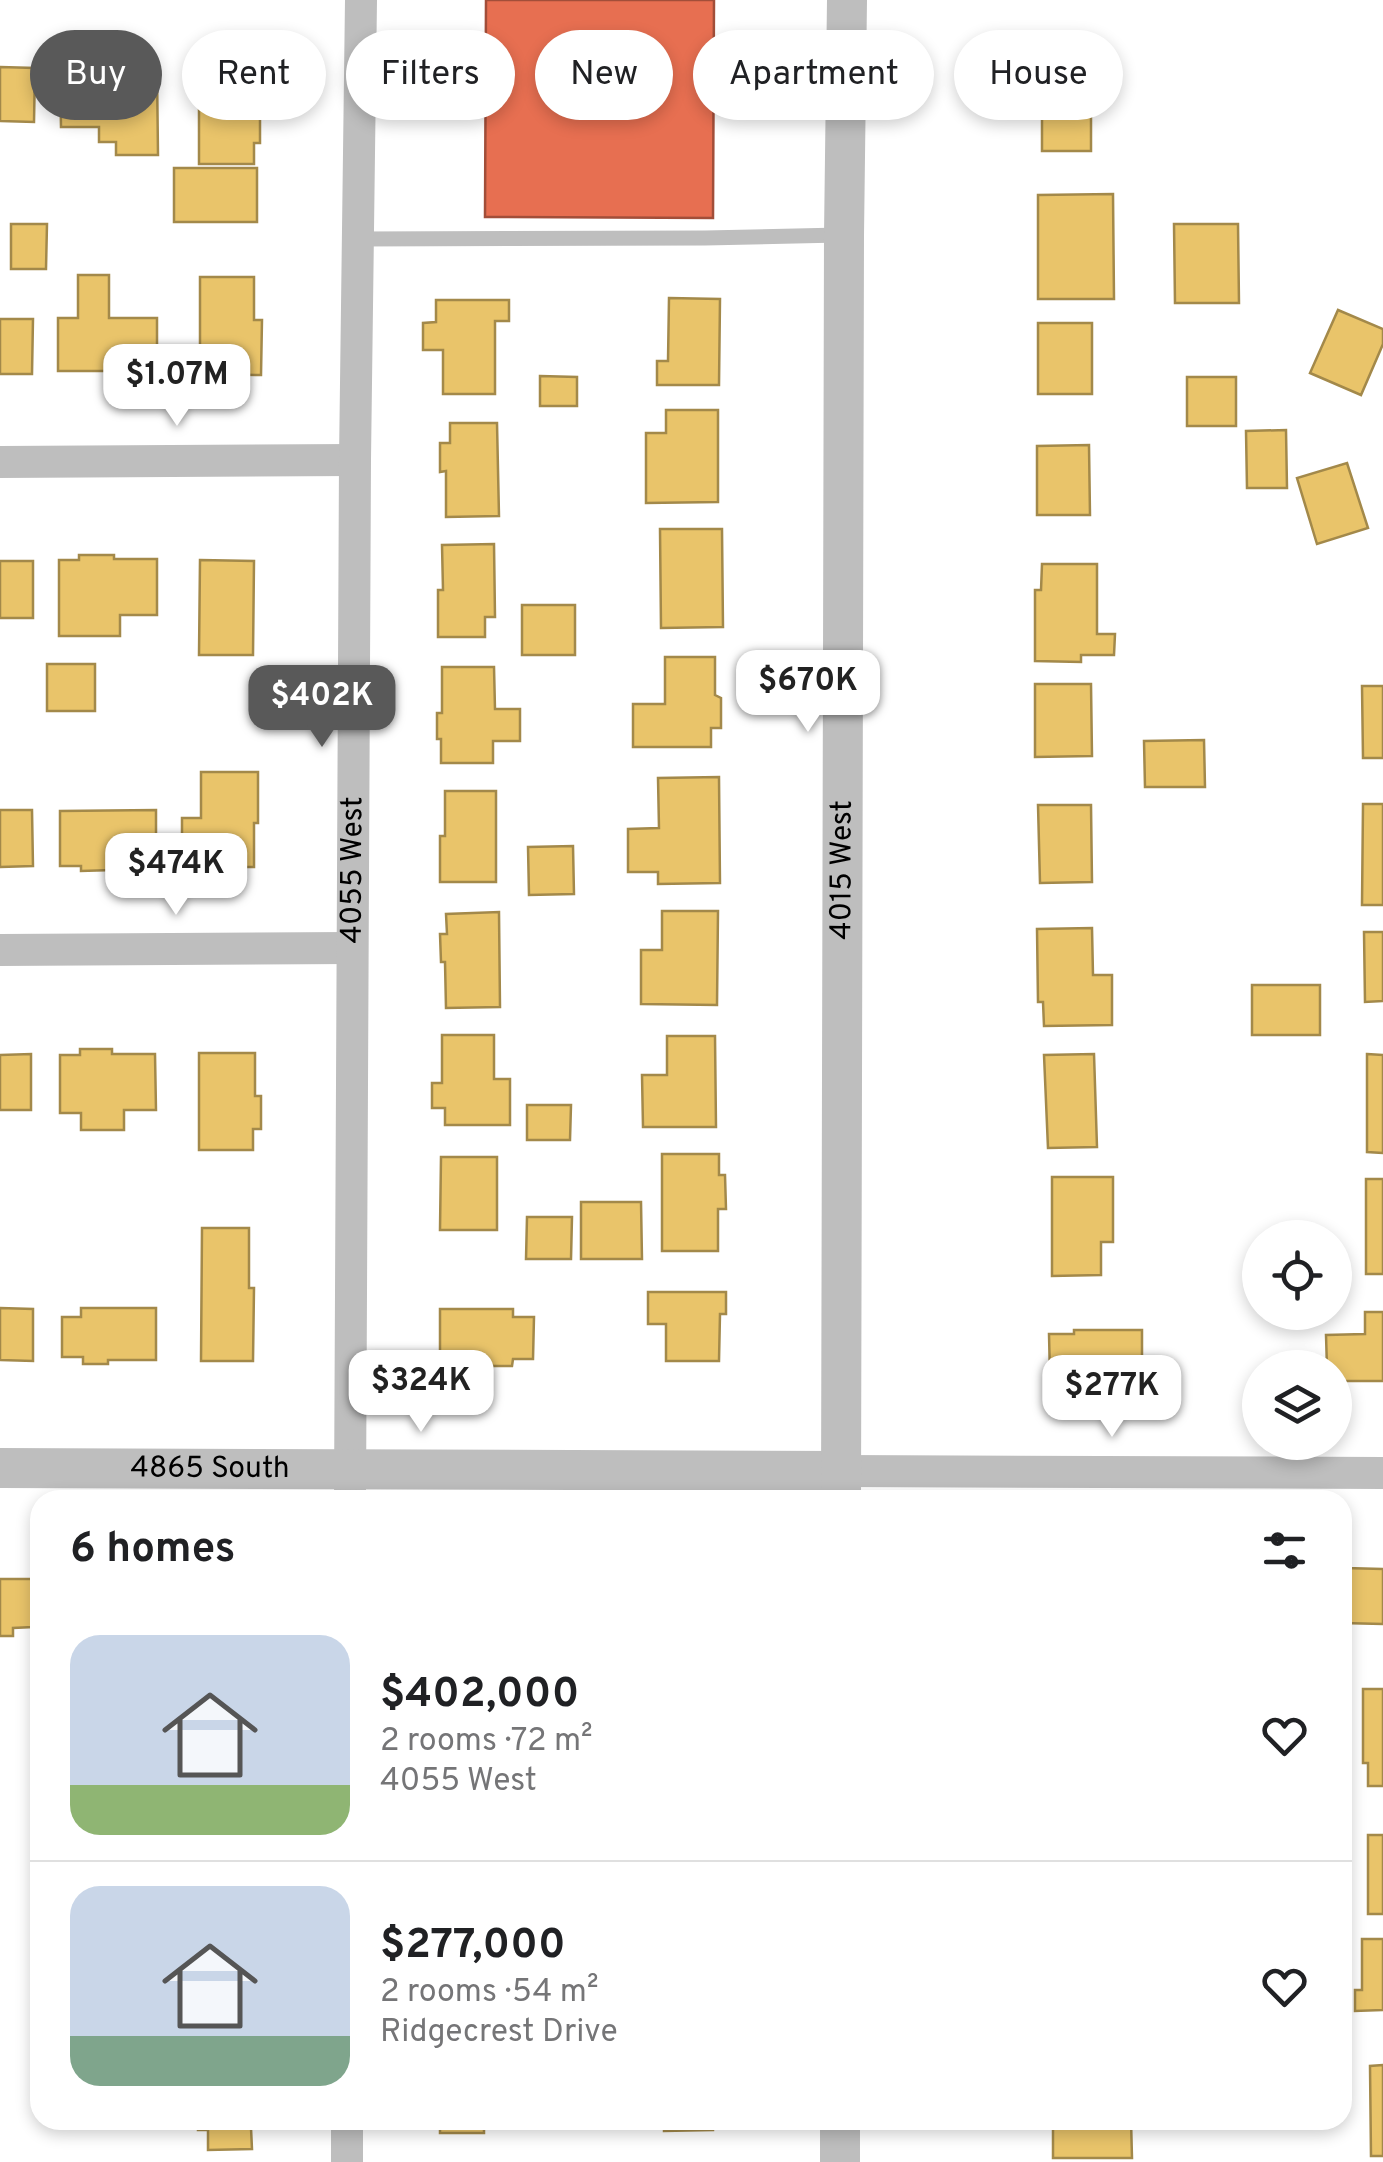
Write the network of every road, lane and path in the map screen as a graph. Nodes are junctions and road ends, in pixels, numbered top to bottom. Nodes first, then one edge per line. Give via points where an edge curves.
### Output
1 (361, 0) edge
2 (847, 0) edge
3 (844, 234) junction
4 (358, 239) junction
5 (355, 460) junction
6 (0, 462) edge
7 (352, 948) junction
8 (0, 950) edge
9 (0, 1468) edge
10 (1383, 1473) edge
11 (351, 1485) edge
12 (841, 1486) edge
13 (347, 2130) edge
14 (840, 2130) edge
15 (347, 2162) edge
16 (840, 2162) edge

1 - 4 street, 4055 West
2 - 3 street, 4015 West
3 - 4 lane
3 - 12 street, 4015 West
4 - 5 street, 4055 West
5 - 6 street
5 - 7 street, 4055 West
7 - 8 street
7 - 11 street, 4055 West
9 - 11 street, 4865 South
10 - 12 street
11 - 12 street, 4865 South
13 - 15 street
14 - 16 street

